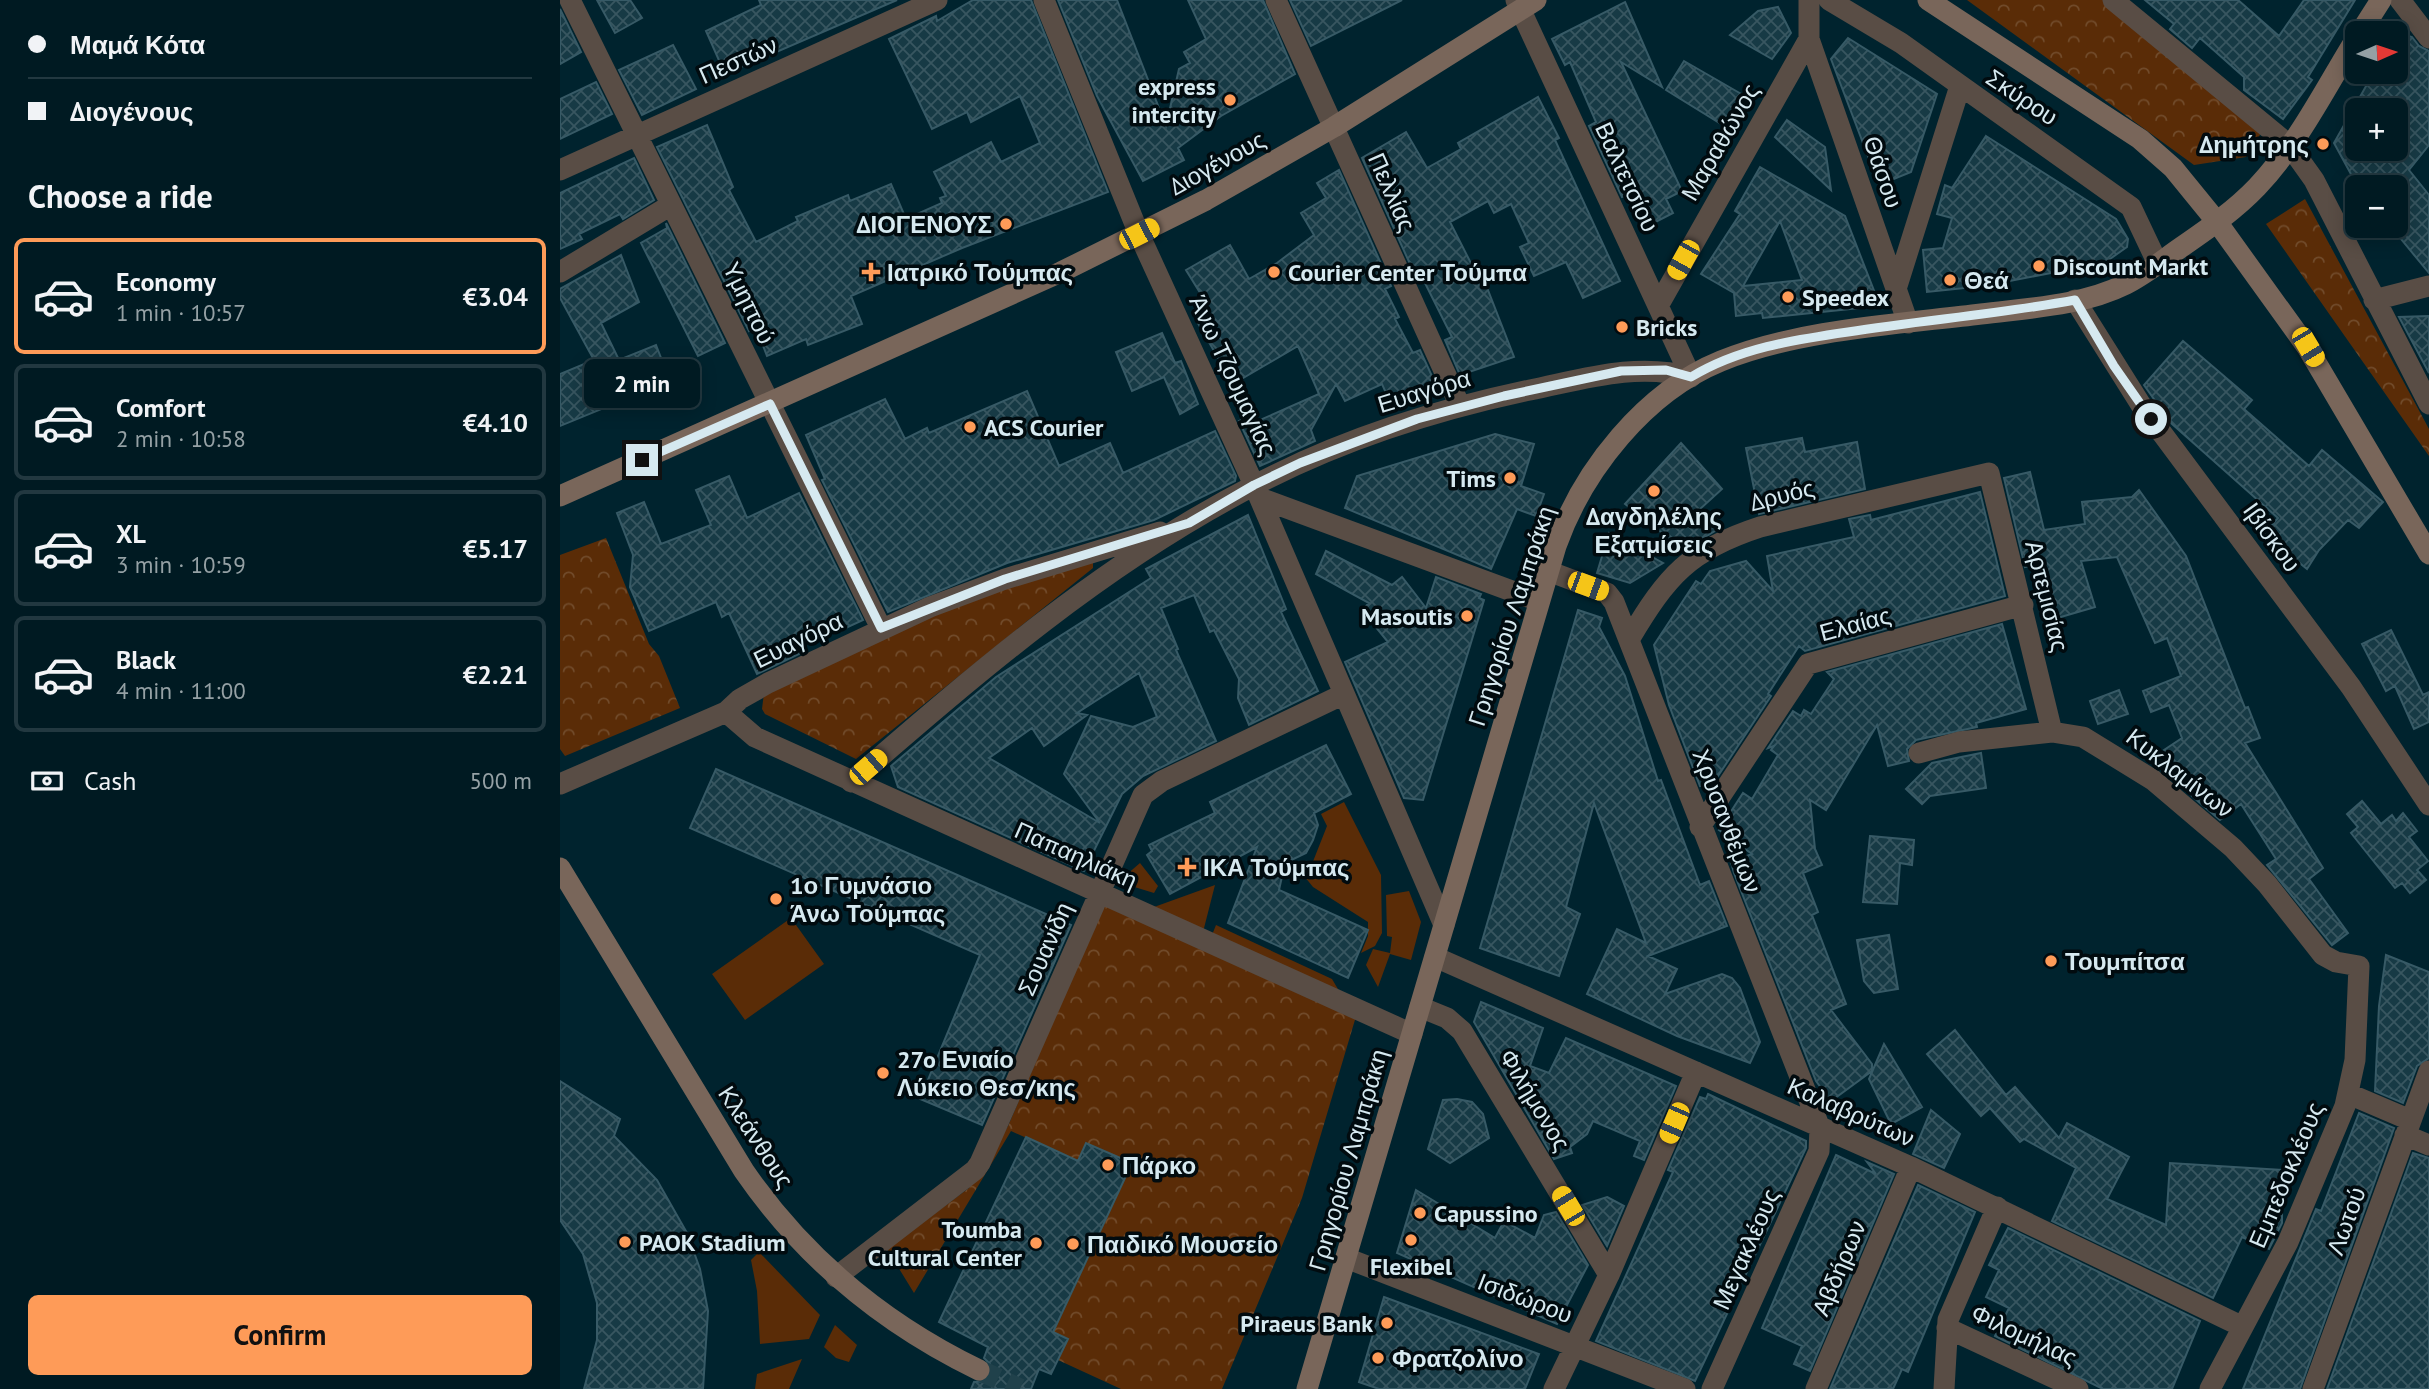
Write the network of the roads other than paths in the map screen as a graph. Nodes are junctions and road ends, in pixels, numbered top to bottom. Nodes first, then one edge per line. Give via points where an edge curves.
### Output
1 (570, 0) edge
2 (937, 0) edge
3 (1044, 0) edge
4 (1276, 0) edge
5 (1809, 0) edge
6 (1829, 0) edge
7 (1928, 0) edge
8 (2112, 0) edge
9 (2381, 0) edge
10 (2400, 0) edge
11 (1524, 3) edge
12 (2367, 21) edge
13 (2429, 38) edge
14 (1809, 39) junction
15 (2345, 56) edge
16 (1959, 86) junction
17 (1334, 127) junction
18 (636, 134) junction
19 (2289, 145) junction
20 (560, 170) edge
21 (671, 205) junction
22 (2217, 222) junction
23 (1139, 234) junction
24 (2158, 264) junction
25 (560, 272) edge
26 (2426, 284) edge
27 (1896, 289) junction
28 (2075, 300) junction
29 (2374, 300) junction
30 (1658, 306) junction
31 (1908, 323) junction
32 (1691, 377) junction
33 (770, 404) junction
34 (2429, 404) edge
35 (1460, 406) junction
36 (1989, 473) joint
37 (1257, 491) junction
38 (560, 496) edge
39 (1189, 523) junction
40 (2429, 554) edge
41 (1548, 571) junction
42 (1539, 601) junction
43 (2023, 605) junction
44 (881, 628) junction
45 (1630, 638) junction
46 (1344, 694) junction
47 (726, 712) junction
48 (2052, 732) junction
49 (1919, 753) dead end
50 (851, 782) junction
51 (560, 784) edge
52 (2429, 805) edge
53 (1700, 827) junction
54 (560, 868) edge
55 (1097, 894) junction
56 (1444, 925) junction
57 (1435, 957) junction
58 (2359, 967) joint
59 (1420, 1007) junction
60 (1412, 1034) junction
61 (2429, 1071) edge
62 (1696, 1072) junction
63 (2349, 1094) junction
64 (1820, 1128) junction
65 (2407, 1128) junction
66 (2429, 1145) edge
67 (1911, 1167) junction
68 (1997, 1207) junction
69 (1346, 1258) junction
70 (1609, 1275) junction
71 (836, 1277) junction
72 (2241, 1326) junction
73 (1947, 1328) junction
74 (1576, 1346) junction
75 (979, 1370) tunnel mouth
76 (1313, 1387) edge
77 (1554, 1389) edge
78 (1685, 1389) edge
79 (1712, 1389) edge
80 (1816, 1389) edge
81 (1944, 1389) edge
82 (2078, 1389) edge
83 (2210, 1389) edge
84 (2313, 1389) edge

1 - 18 street, Υμηττού
2 - 18 street, Πεστών
3 - 23 street, Άνω Τζουμαγίας
4 - 17 street, Πελλίας
5 - 14 street, Μαραθώνος
6 - 16 street, Σκύρου via 1901,43
7 - 22 main road, Σκύρου via 2140,139 2173,168
8 - 19 street
9 - 12 main road, Γρηγορίου Λαμπράκη
10 - 13 street
11 - 17 main road, Διογένους via 1474,41
11 - 30 street, Βαλτετσίου
14 - 27 street, Θάσου
14 - 30 street, Μαραθώνος
15 - 19 main road, Γρηγορίου Λαμπράκη
16 - 24 street, Σκύρου via 2131,208
16 - 27 street
17 - 23 main road, Διογένους via 1236,185
17 - 35 street, Πελλίας
18 - 20 street, Πεστών
18 - 21 street, Υμηττού
19 - 22 main road, Γρηγορίου Λαμπράκη via 2259,185
19 - 29 street via 2314,180
21 - 25 street
21 - 33 street, Υμηττού
22 - 24 main road, Γρηγορίου Λαμπράκη
22 - 40 main road, Σκύρου via 2308,347
23 - 33 main road, Διογένους
23 - 37 street, Άνω Τζουμαγίας
24 - 28 main road, Γρηγορίου Λαμπράκη via 2123,286
26 - 29 street
27 - 31 street, Θάσου
28 - 31 main road, Γρηγορίου Λαμπράκη
28 - 52 street, Ιβίσκου via 2141,405 2335,665
29 - 34 street
30 - 32 street, Βαλτετσίου
31 - 32 main road, Γρηγορίου Λαμπράκη via 1764,347 1719,361
32 - 35 street, Ευαγόρα via 1666,370 1621,371
32 - 41 main road, Γρηγορίου Λαμπράκη via 1639,419 1605,456 1569,514
33 - 38 main road, Διογένους
33 - 44 street, Υμηττού
35 - 37 street, Ευαγόρα via 1347,443
36 - 43 street, Αρτεμισίας
36 - 45 street, Δρυός via 1760,527 1727,539 1698,555 1661,587
37 - 39 street, Ευαγόρα
37 - 42 street
37 - 46 street, Άνω Τζουμαγίας
39 - 44 street, Ευαγόρα via 1005,579
39 - 50 street, Ευαγόρα via 1065,604
41 - 42 main road, Γρηγορίου Λαμπράκη
41 - 45 street, Χρυσανθέμων via 1607,593
42 - 56 main road, Γρηγορίου Λαμπράκη
43 - 48 street, Αρτεμισίας
43 - 53 street, Ελαίας via 1808,664
44 - 47 street, Ευαγόρα via 768,683
45 - 53 street, Χρυσανθέμων
46 - 55 street, Σουανίδη via 1149,790 1135,808
46 - 56 street, Άνω Τζουμαγίας
47 - 50 street, Παπαηλιάκη via 755,737
47 - 51 street, Ευαγόρα
48 - 49 street, Κυκλαμίνων via 1959,742
48 - 58 street, Κυκλαμίνων via 2083,737 2152,780 2245,860 2323,955
50 - 55 street, Παπαηλιάκη
53 - 64 street, Χρυσανθέμων
54 - 71 main road, Κλεάνθους via 744,1171 773,1211
55 - 60 street, Παπαηλιάκη
55 - 71 street, Σουανίδη via 975,1170
56 - 57 main road, Γρηγορίου Λαμπράκη
57 - 59 main road, Γρηγορίου Λαμπράκη
57 - 62 street, Καλαβρύτων
58 - 63 street, Εμπεδοκλέους via 2357,1044
59 - 60 main road, Γρηγορίου Λαμπράκη
59 - 70 street, Φιλήμονος via 1447,1018 1462,1031
60 - 69 main road, Γρηγορίου Λαμπράκη
61 - 65 street, Λωτού
62 - 64 street, Καλαβρύτων
62 - 70 street
63 - 65 street
63 - 72 street, Εμπεδοκλέους via 2288,1242
64 - 67 street, Καλαβρύτων
64 - 79 street, Μεγακλέους via 1819,1151
65 - 66 street
65 - 84 street, Λωτού
67 - 68 street, Καλαβρύτων
67 - 80 street, Αβδήρων
68 - 72 street, Καλαβρύτων
68 - 73 street
69 - 74 street, Ισιδώρου
69 - 76 main road, Γρηγορίου Λαμπράκη
70 - 74 street
71 - 75 main road, Κλεάνθους via 909,1332
72 - 83 street, Εμπεδοκλέους
73 - 81 street
73 - 82 street, Φιλομήλας
74 - 77 street
74 - 78 street, Ισιδώρου

